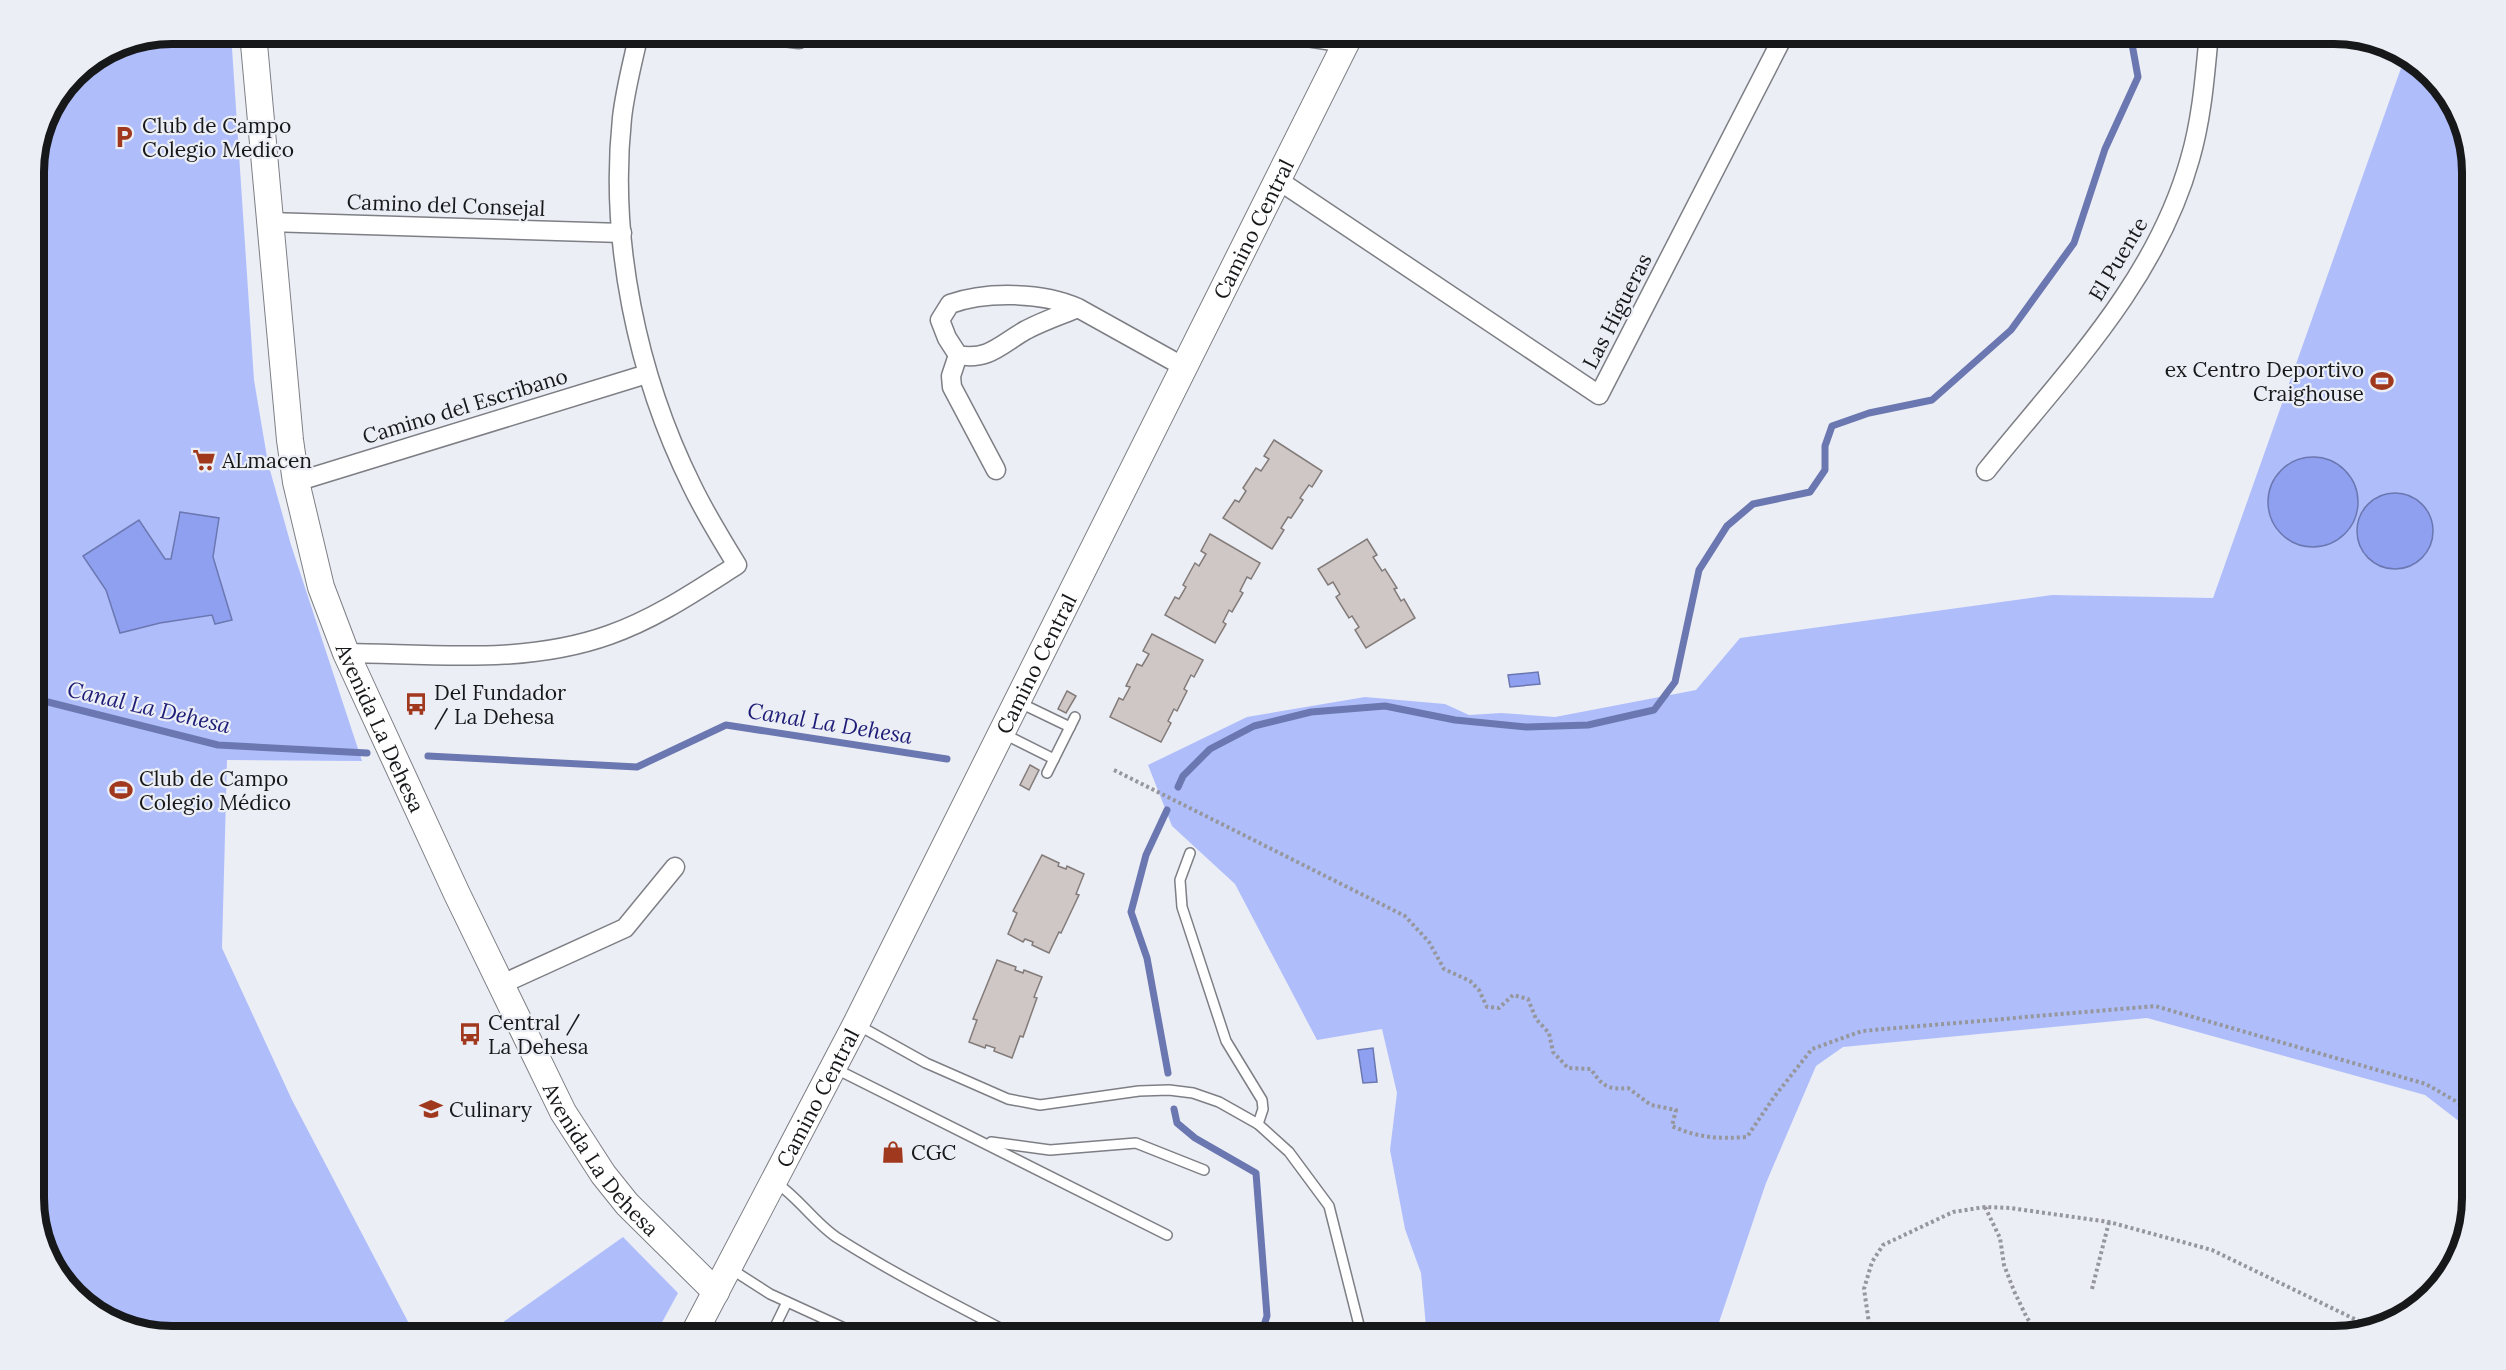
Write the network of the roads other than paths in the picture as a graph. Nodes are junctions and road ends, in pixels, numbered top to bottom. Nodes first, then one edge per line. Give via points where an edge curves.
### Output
1 (254, 44) edge
2 (637, 44) edge
3 (1345, 44) edge
4 (1779, 44) edge
5 (2208, 44) edge
6 (1278, 180) junction
7 (269, 222) junction
8 (622, 233) junction
9 (1078, 308) junction
10 (958, 355) junction
11 (1184, 367) junction
12 (648, 374) junction
13 (996, 470) dead end
14 (1986, 471) dead end
15 (296, 483) junction
16 (346, 653) junction
17 (1018, 701) junction
18 (1075, 717) dead end
19 (1070, 727) junction
20 (1002, 733) junction
21 (1054, 759) junction
22 (1047, 773) dead end
23 (1190, 853) dead end
24 (675, 867) dead end
25 (502, 984) junction
26 (856, 1024) junction
27 (833, 1067) junction
28 (1258, 1124) junction
29 (982, 1141) junction
30 (1204, 1170) dead end
31 (774, 1181) junction
32 (1167, 1235) dead end
33 (729, 1268) junction
34 (716, 1292) junction
35 (787, 1302) junction
36 (698, 1326) edge
37 (775, 1326) edge
38 (836, 1326) edge
39 (997, 1326) edge
40 (1359, 1326) edge

1 - 7 main road, Avenida La Dehesa
2 - 8 street via 622,117
3 - 6 main road, Camino Central
4 - 6 street, Las Higueras via 1599,395
5 - 14 street, El Puente via 2199,121 2164,230 2127,294
6 - 11 main road, Camino Central
7 - 8 street, Camino del Consejal
7 - 15 main road, Avenida La Dehesa
8 - 12 street
9 - 10 street via 1027,330 991,352 971,357
9 - 10 street via 1061,300 1004,294 950,304 940,320
9 - 11 street
10 - 13 street via 951,376 952,387
11 - 17 main road, Camino Central
12 - 15 street, Camino del Escribano
12 - 16 street via 691,484 737,565 648,619 579,644 511,654
15 - 16 main road, Avenida La Dehesa via 318,575
16 - 25 main road, Avenida La Dehesa
17 - 19 lane
17 - 20 main road, Camino Central
18 - 19 lane
19 - 21 lane
20 - 21 lane
20 - 26 main road, Camino Central
21 - 22 lane
23 - 28 lane via 1180,880 1182,907 1226,1041 1262,1100
24 - 25 street via 625,928
25 - 34 main road, Avenida La Dehesa via 582,1144 627,1204
26 - 27 main road, Camino Central
26 - 28 lane via 926,1062 1008,1099 1040,1105 1169,1090 1219,1102
27 - 29 lane
27 - 31 main road, Camino Central
28 - 40 lane via 1289,1152 1329,1206
29 - 30 lane via 1050,1150 1136,1143
29 - 32 lane
31 - 33 main road, Camino Central
31 - 39 lane via 834,1235
33 - 34 main road, Camino Central
33 - 35 lane
34 - 36 main road
35 - 37 lane
35 - 38 lane

